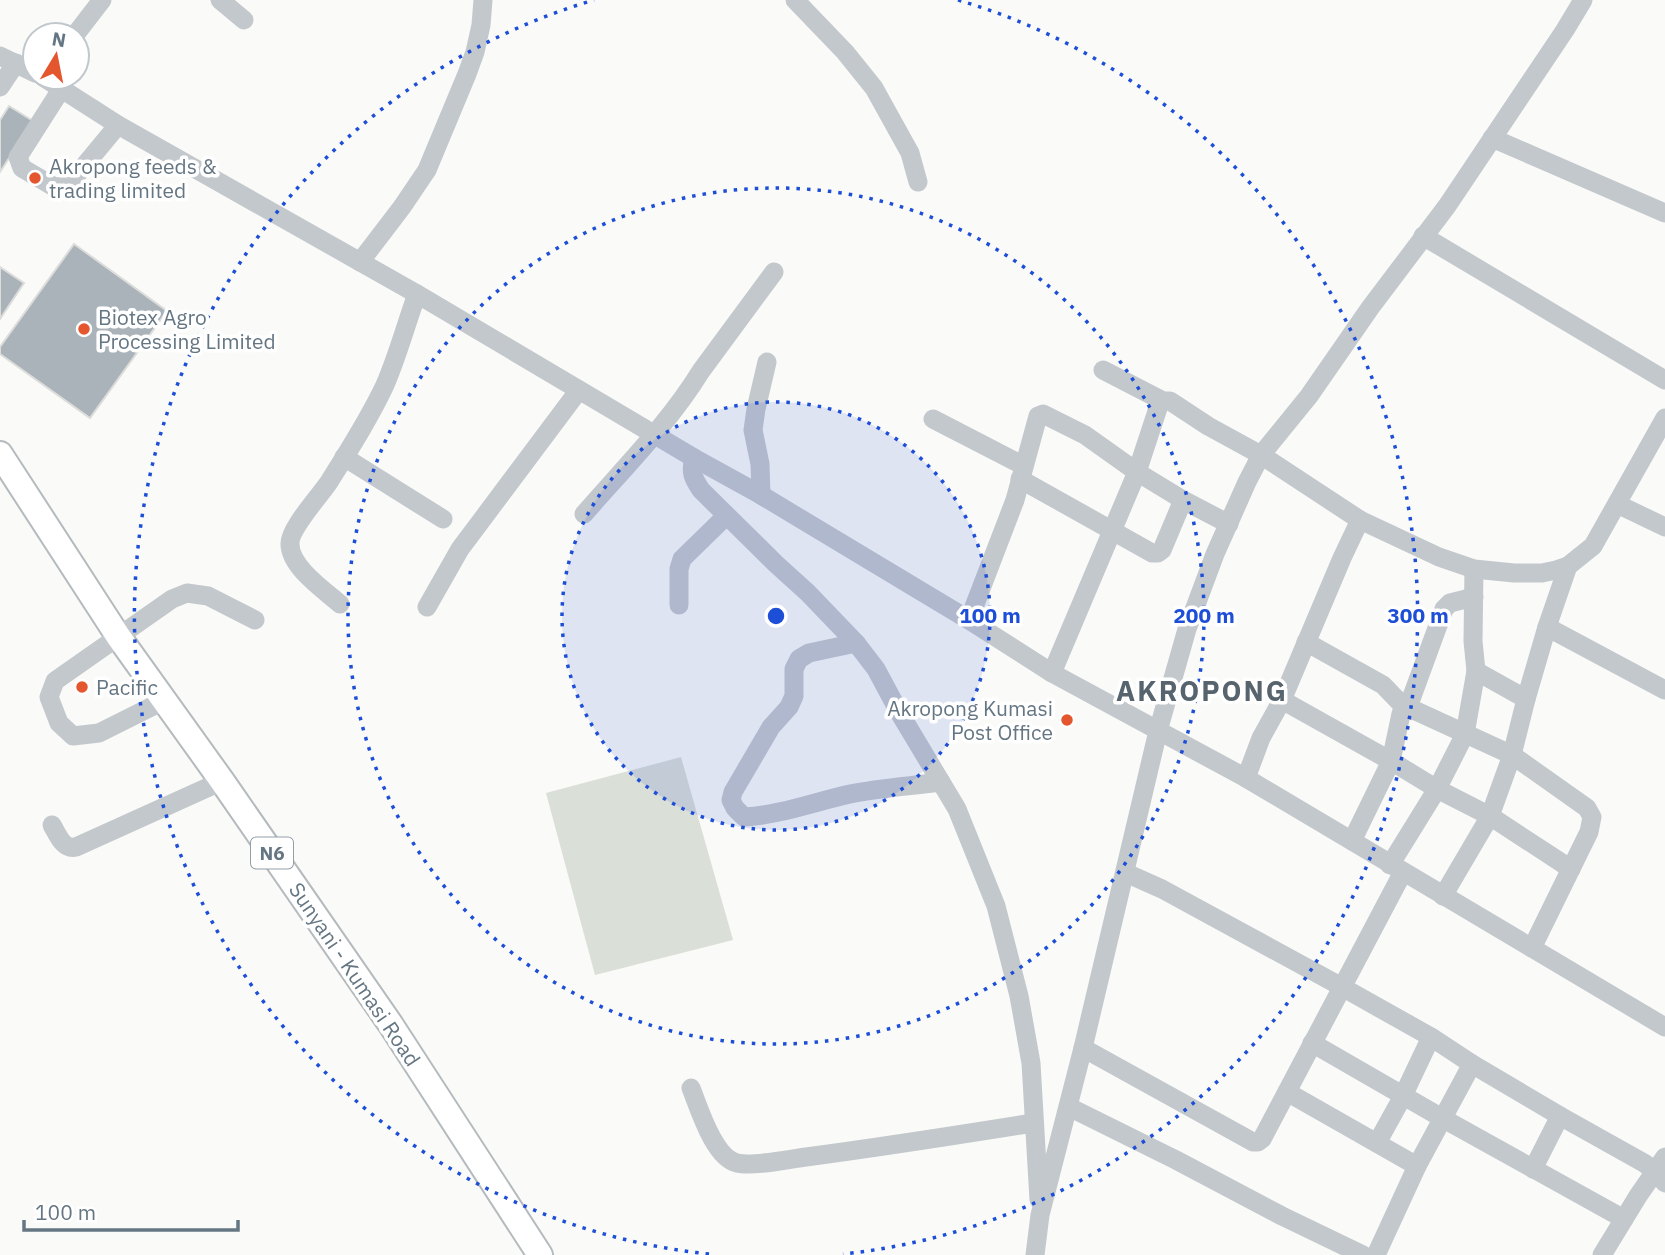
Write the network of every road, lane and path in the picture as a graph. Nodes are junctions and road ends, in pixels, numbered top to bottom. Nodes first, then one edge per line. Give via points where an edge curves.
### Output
1 (102, 0) edge
2 (220, 0) edge
3 (795, 0) edge
4 (1583, 0) edge
5 (483, 1) edge
6 (244, 20) dead end
7 (86, 21) edge
8 (8, 59) edge
9 (0, 87) edge
10 (60, 91) edge
11 (67, 91) edge
12 (118, 125) junction
13 (1492, 138) junction
14 (918, 182) dead end
15 (1665, 213) edge
16 (1423, 236) junction
17 (360, 262) junction
18 (775, 272) dead end
19 (417, 294) junction
20 (767, 362) dead end
21 (1103, 370) dead end
22 (1665, 380) edge
23 (579, 390) junction
24 (1163, 401) junction
25 (1665, 418) edge
26 (933, 419) dead end
27 (654, 434) junction
28 (0, 454) edge
29 (1261, 455) junction
30 (344, 457) junction
31 (694, 458) junction
32 (1137, 472) junction
33 (1022, 473) junction
34 (761, 495) junction
35 (1183, 500) junction
36 (1617, 504) junction
37 (584, 514) dead end
38 (726, 516) junction
39 (443, 519) dead end
40 (1360, 520) junction
41 (1229, 524) junction
42 (1665, 527) edge
43 (1113, 530) junction
44 (1568, 566) junction
45 (1474, 569) junction
46 (1474, 597) junction
47 (340, 604) dead end
48 (679, 605) dead end
49 (427, 607) dead end
50 (255, 620) dead end
51 (969, 620) junction
52 (1547, 627) junction
53 (118, 636) junction
54 (1306, 642) junction
55 (856, 643) junction
56 (1476, 671) junction
57 (1052, 673) junction
58 (1665, 690) edge
59 (1526, 699) junction
60 (1282, 700) junction
61 (163, 701) junction
62 (1407, 710) junction
63 (1158, 731) junction
64 (1465, 734) junction
65 (1512, 755) junction
66 (1391, 761) junction
67 (1246, 778) junction
68 (222, 780) junction
69 (941, 782) junction
70 (1437, 789) junction
71 (1490, 816) junction
72 (52, 825) dead end
73 (1352, 841) junction
74 (1397, 868) junction
75 (1570, 869) junction
76 (1126, 873) junction
77 (1443, 896) junction
78 (1532, 948) junction
79 (1342, 987) junction
80 (1665, 1027) edge
81 (1431, 1037) junction
82 (1312, 1042) junction
83 (1083, 1048) junction
84 (1472, 1064) junction
85 (691, 1088) dead end
86 (1287, 1092) junction
87 (1403, 1096) junction
88 (1069, 1107) junction
89 (1560, 1116) junction
90 (1441, 1118) junction
91 (1034, 1123) junction
92 (1377, 1143) junction
93 (1417, 1166) junction
94 (1533, 1169) junction
95 (1662, 1171) edge
96 (1040, 1214) junction
97 (1625, 1219) junction
98 (540, 1255) edge
99 (1035, 1255) edge
100 (1363, 1255) edge
101 (1376, 1255) edge
102 (1602, 1255) edge

1 - 7 street
2 - 6 street
3 - 14 street via 874,88 910,153
4 - 13 street
5 - 17 street via 475,52 427,170
8 - 9 street
10 - 12 street via 18,157 22,168 56,188 69,183
11 - 12 street
12 - 17 street
13 - 15 street
13 - 16 street
16 - 22 street
16 - 29 street via 1309,396
17 - 19 street
18 - 27 street
19 - 23 street
19 - 30 street via 385,383
20 - 34 street via 753,430
21 - 24 street
23 - 27 street
23 - 49 street via 460,549
24 - 29 street
24 - 32 street
25 - 36 street
26 - 33 street
27 - 31 street
27 - 37 street
28 - 53 main road, Sunyani - Kumasi Road / N6
29 - 40 street
29 - 41 street
30 - 39 street
30 - 47 street via 289,543 299,567
31 - 34 street
31 - 38 street via 693,478
32 - 33 street via 1085,435 1043,414 1038,416
32 - 35 street
32 - 43 street
33 - 43 street
33 - 51 street
34 - 51 street
35 - 41 street
35 - 43 street via 1158,552
36 - 42 street
36 - 44 street via 1593,546
38 - 48 street via 682,559
38 - 55 street
40 - 45 street
40 - 54 street
41 - 63 street via 1187,629
43 - 57 street
44 - 45 street via 1542,573
44 - 52 street
45 - 46 street
46 - 56 street
46 - 62 street via 1444,609
50 - 53 street via 208,596 187,593
51 - 57 street
52 - 58 street
52 - 59 street
53 - 61 main road, Sunyani - Kumasi Road / N6
53 - 61 street via 55,681 49,697 59,723 73,736 99,733
54 - 60 street
54 - 62 street via 1383,684
55 - 69 street
55 - 69 street via 800,659 794,669 794,696 789,707 771,727 731,800 744,817 859,793
56 - 59 street
56 - 64 street
57 - 63 street
59 - 65 street
60 - 66 street
60 - 67 street
61 - 68 main road, Sunyani - Kumasi Road / N6
62 - 64 street
62 - 66 street via 1401,715
63 - 67 street
63 - 76 street
64 - 65 street
64 - 70 street
65 - 71 street
65 - 75 street via 1587,808 1592,817
66 - 70 street
66 - 73 street
67 - 73 street
68 - 72 street via 76,847 64,845
68 - 98 main road, Sunyani - Kumasi Road / N6 via 391,1025
69 - 91 street via 957,809 996,906 1031,1063
70 - 71 street
70 - 74 street
71 - 75 street
71 - 77 street
73 - 74 street
74 - 77 street
74 - 79 street
75 - 78 street
76 - 79 street
76 - 83 street
77 - 78 street
78 - 80 street
79 - 81 street
79 - 82 street
81 - 84 street
81 - 87 street
82 - 86 street
82 - 87 street
83 - 86 street via 1253,1142 1262,1139
83 - 88 street
84 - 89 street
84 - 90 street
85 - 91 street via 718,1150 736,1163 758,1164
86 - 92 street
87 - 90 street
87 - 92 street
88 - 96 street
88 - 100 street
89 - 94 street
89 - 95 street
90 - 93 street
90 - 94 street
91 - 96 street
92 - 93 street
93 - 101 street
94 - 97 street
95 - 97 street
96 - 99 street
97 - 102 street

